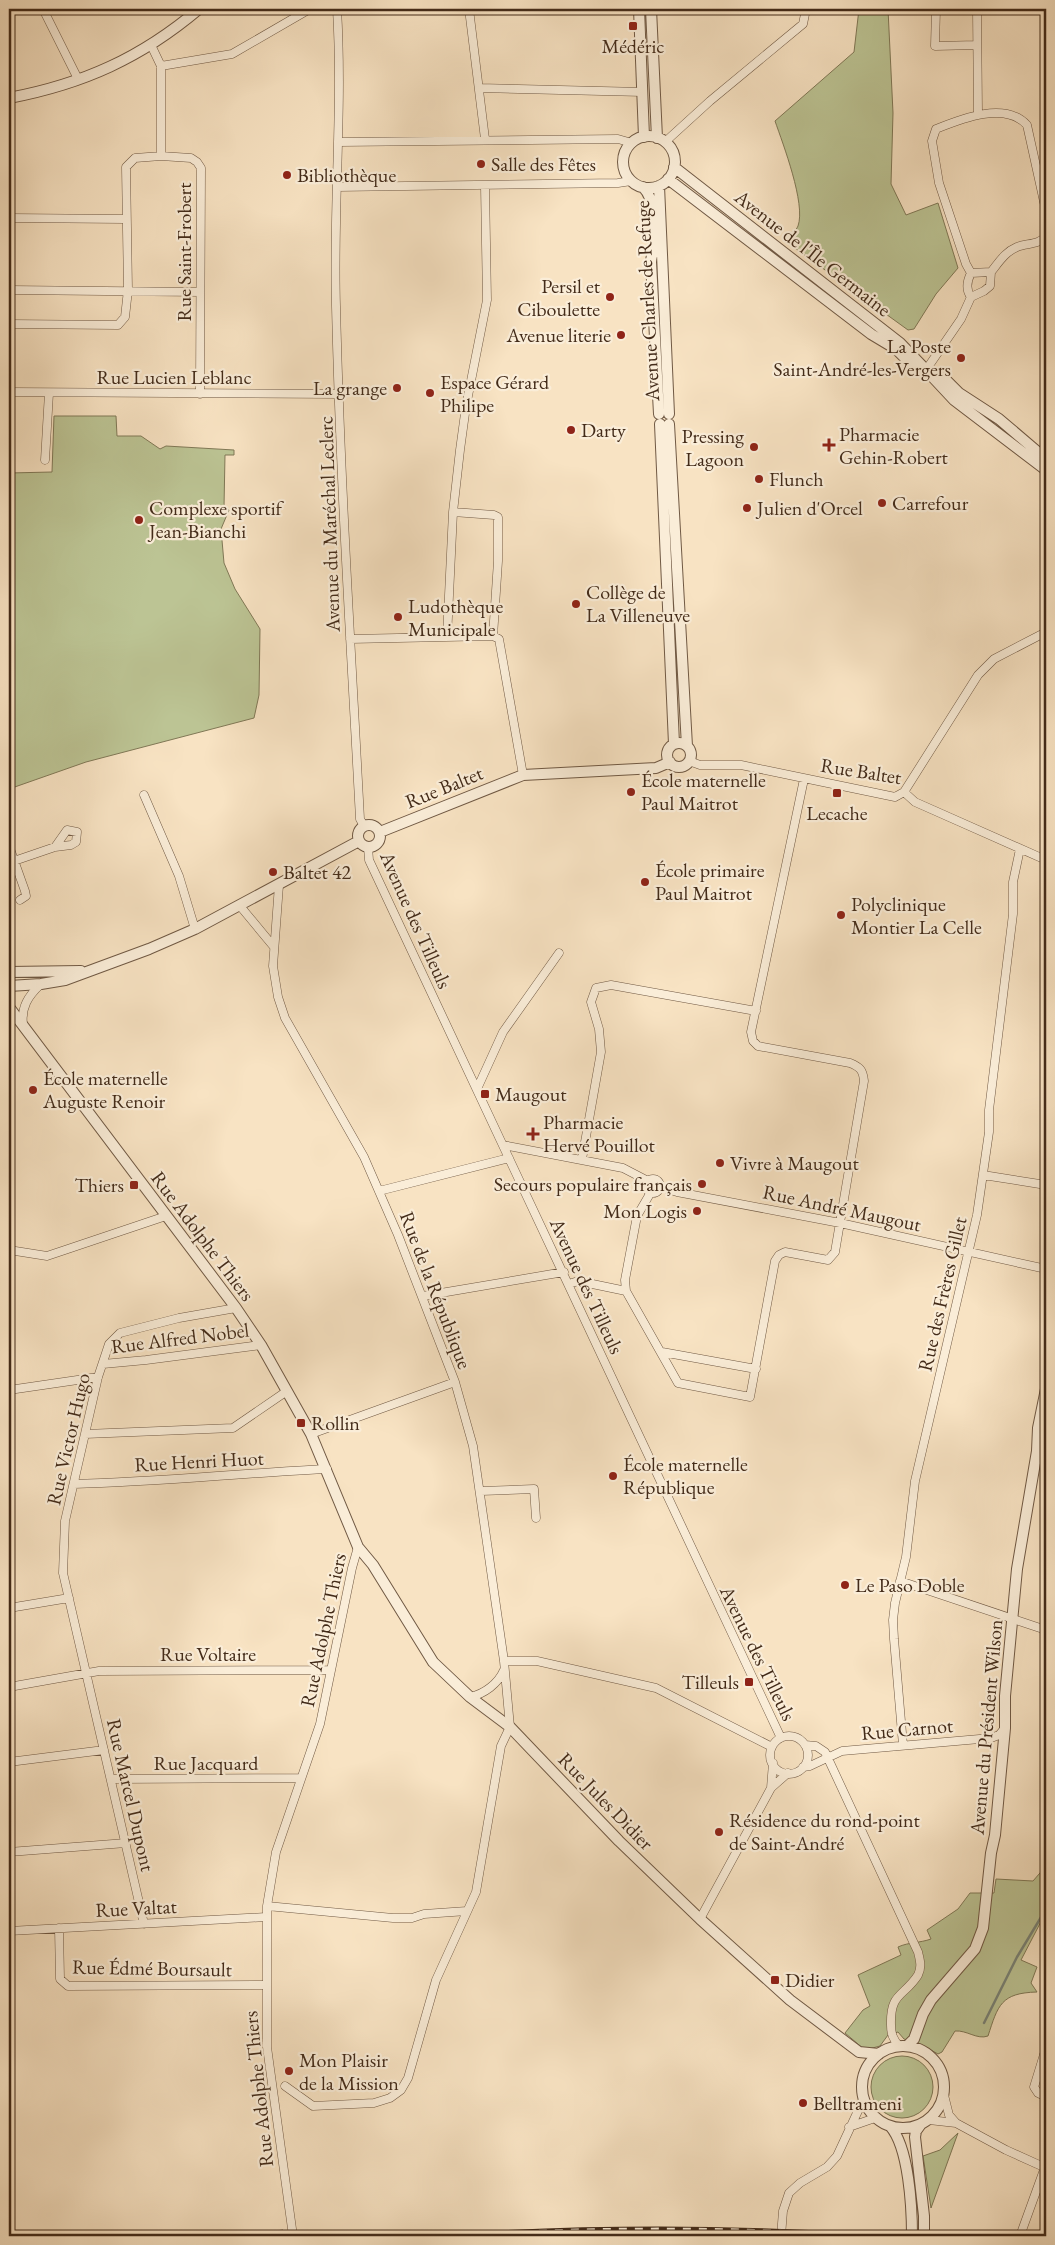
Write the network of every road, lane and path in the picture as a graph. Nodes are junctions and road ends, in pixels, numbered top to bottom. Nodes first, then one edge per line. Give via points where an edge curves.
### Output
1 (43, 9) edge
2 (199, 9) edge
3 (337, 9) edge
4 (469, 9) edge
5 (639, 9) edge
6 (651, 9) edge
7 (806, 9) edge
8 (936, 9) edge
9 (977, 9) edge
10 (308, 10) dead end
11 (151, 45) junction
12 (977, 45) junction
13 (161, 66) junction
14 (78, 79) junction
15 (479, 88) junction
16 (643, 92) junction
17 (9, 98) edge
18 (978, 114) junction
19 (644, 137) junction
20 (485, 140) junction
21 (661, 140) junction
22 (339, 142) junction
23 (632, 143) junction
24 (161, 156) junction
25 (674, 167) junction
26 (668, 179) junction
27 (631, 181) junction
28 (486, 186) junction
29 (659, 186) junction
30 (338, 187) junction
31 (643, 187) junction
32 (1046, 212) edge
33 (9, 218) edge
34 (125, 219) junction
35 (1046, 236) edge
36 (991, 272) junction
37 (971, 273) junction
38 (9, 290) edge
39 (128, 290) junction
40 (200, 292) junction
41 (971, 297) junction
42 (9, 324) edge
43 (926, 370) junction
44 (9, 392) edge
45 (49, 393) junction
46 (200, 394) junction
47 (340, 394) junction
48 (664, 419) junction
49 (1046, 459) edge
50 (45, 460) dead end
51 (1046, 470) edge
52 (453, 512) junction
53 (1046, 632) edge
54 (494, 636) junction
55 (447, 637) junction
56 (350, 639) junction
57 (674, 744) junction
58 (687, 746) junction
59 (689, 761) junction
60 (670, 762) junction
61 (523, 775) junction
62 (804, 780) junction
63 (904, 792) junction
64 (144, 795) dead end
65 (362, 822) junction
66 (380, 832) junction
67 (364, 844) junction
68 (9, 846) edge
69 (54, 847) dead end
70 (1020, 849) junction
71 (1046, 860) edge
72 (14, 861) junction
73 (279, 885) junction
74 (20, 900) dead end
75 (240, 906) junction
76 (195, 930) junction
77 (274, 947) junction
78 (559, 953) dead end
79 (89, 971) junction
80 (9, 972) edge
81 (41, 984) junction
82 (9, 986) edge
83 (9, 1007) edge
84 (756, 1012) junction
85 (23, 1027) junction
86 (477, 1089) junction
87 (503, 1145) junction
88 (509, 1158) junction
89 (582, 1159) junction
90 (983, 1174) junction
91 (648, 1181) junction
92 (1046, 1185) edge
93 (660, 1187) junction
94 (380, 1191) junction
95 (651, 1192) junction
96 (166, 1216) junction
97 (840, 1223) junction
98 (9, 1250) edge
99 (968, 1252) junction
100 (1046, 1269) edge
101 (564, 1272) junction
102 (569, 1284) junction
103 (626, 1291) junction
104 (422, 1296) junction
105 (236, 1308) junction
106 (261, 1345) junction
107 (662, 1352) junction
108 (103, 1364) junction
109 (756, 1369) junction
110 (98, 1377) junction
111 (455, 1382) junction
112 (1046, 1389) edge
113 (9, 1390) edge
114 (288, 1391) junction
115 (85, 1434) junction
116 (311, 1434) junction
117 (326, 1469) junction
118 (74, 1484) junction
119 (481, 1492) junction
120 (536, 1518) dead end
121 (358, 1547) junction
122 (900, 1581) junction
123 (69, 1598) junction
124 (9, 1608) edge
125 (1013, 1619) junction
126 (1046, 1630) edge
127 (504, 1665) junction
128 (330, 1670) junction
129 (86, 1673) junction
130 (9, 1686) edge
131 (470, 1697) junction
132 (510, 1727) junction
133 (1005, 1728) junction
134 (781, 1738) junction
135 (991, 1738) junction
136 (805, 1745) junction
137 (903, 1745) junction
138 (1003, 1746) junction
139 (772, 1747) junction
140 (104, 1750) junction
141 (827, 1758) junction
142 (9, 1762) edge
143 (773, 1764) junction
144 (803, 1767) junction
145 (788, 1773) junction
146 (301, 1778) junction
147 (111, 1780) junction
148 (771, 1788) junction
149 (126, 1844) junction
150 (9, 1852) edge
151 (267, 1906) junction
152 (467, 1911) junction
153 (266, 1918) junction
154 (700, 1919) junction
155 (144, 1924) junction
156 (59, 1928) junction
157 (9, 1931) edge
158 (266, 1985) junction
159 (903, 2046) junction
160 (1046, 2048) edge
161 (859, 2052) junction
162 (879, 2054) junction
163 (865, 2072) junction
164 (285, 2086) dead end
165 (944, 2095) junction
166 (1046, 2097) edge
167 (864, 2098) junction
168 (876, 2118) junction
169 (925, 2122) junction
170 (956, 2123) junction
171 (890, 2126) junction
172 (849, 2127) junction
173 (1045, 2168) edge
174 (292, 2236) edge
175 (781, 2236) edge
176 (912, 2236) edge
177 (924, 2236) edge
178 (1020, 2236) edge

1 - 14 street
2 - 11 street
3 - 22 street, Avenue du Maréchal Leclerc
4 - 15 street
5 - 16 street
6 - 21 street
7 - 21 street via 803,24
8 - 12 street via 936,46
9 - 12 street
10 - 13 street via 232,54
11 - 13 street
11 - 14 street via 119,64
12 - 18 street
13 - 24 street
14 - 17 street via 48,91
15 - 16 street
15 - 20 street
16 - 19 street
18 - 32 street via 1009,115 1020,118 1027,125
18 - 37 street via 936,130 932,141 939,183
19 - 21 street
19 - 23 street
20 - 22 street
20 - 23 street via 618,139
21 - 25 street via 673,154
22 - 30 street, Avenue du Maréchal Leclerc
23 - 27 street via 624,158 626,174
24 - 34 street, Rue Saint-Frobert via 135,158 126,167
24 - 40 street, Rue Saint-Frobert via 191,158 201,168
25 - 26 street
25 - 43 street, Avenue de l'Île Germaine via 900,343
26 - 29 street
26 - 43 street, Avenue de l'Île Germaine via 871,334 896,349 913,366
27 - 28 street
27 - 31 street
28 - 30 street
28 - 52 street via 487,300 466,406
29 - 31 street
29 - 48 street, Avenue Charles de Refuge
30 - 47 street, Avenue du Maréchal Leclerc via 336,305
31 - 48 street, Avenue Charles de Refuge via 652,206 654,246 651,262
33 - 34 street
34 - 39 street, Rue Saint-Frobert
35 - 36 street via 1042,241 1017,247 1006,254
36 - 37 street
36 - 41 street via 990,286
37 - 41 street via 967,280
38 - 39 street
39 - 40 street
39 - 42 street, Rue Saint-Frobert via 125,317 118,325
40 - 46 street, Rue Saint-Frobert
41 - 43 street via 961,318
43 - 49 street, Avenue de l'Île Germaine via 944,378
43 - 51 street, Avenue de l'Île Germaine via 954,400
44 - 45 street, Rue Lucien Leblanc
45 - 46 street, Rue Lucien Leblanc
45 - 50 street
46 - 47 street, Rue Lucien Leblanc
47 - 56 street, Avenue du Maréchal Leclerc
48 - 57 street, Avenue Charles de Refuge
48 - 58 street, Avenue Charles de Refuge
52 - 54 street via 494,514 498,517
52 - 55 street
53 - 63 street via 994,659 978,675
54 - 55 street
54 - 61 street via 501,646
55 - 56 street
56 - 65 street, Avenue du Maréchal Leclerc
57 - 58 street
57 - 60 street via 668,750
58 - 59 street via 691,753
59 - 60 street via 680,767
59 - 62 street, Rue Baltet via 700,766 741,765
60 - 61 street, Rue Baltet via 656,768
61 - 66 street, Rue Baltet
62 - 63 street, Rue Baltet via 895,797
62 - 84 street
63 - 70 street, Rue Baltet via 915,802
64 - 76 street via 178,876
65 - 66 street
65 - 67 street via 358,834
66 - 67 street via 378,843
67 - 73 street
67 - 86 street, Avenue des Tilleuls
68 - 72 street
69 - 72 street
70 - 71 street, Rue Baltet
70 - 90 street, Rue des Frères Gillet via 1014,876 1006,982 1001,1000
72 - 74 street via 26,896
73 - 75 street
73 - 77 street, Rue de la République
75 - 76 street
75 - 77 street
76 - 79 street
77 - 94 street, Rue de la République via 273,966 285,1018 364,1156
78 - 86 street via 502,1032
79 - 80 street
79 - 81 street
81 - 82 street
81 - 85 street via 25,1003
83 - 85 street, Rue Adolphe Thiers
84 - 89 street via 611,985 596,988 592,1002 601,1052
84 - 97 street via 752,1032 753,1041 758,1046 850,1063 863,1072
85 - 96 street, Rue Adolphe Thiers
86 - 87 street, Avenue des Tilleuls
87 - 88 street, Avenue des Tilleuls
87 - 89 street
88 - 94 street
88 - 101 street, Avenue des Tilleuls
89 - 91 street via 623,1168
90 - 92 street
90 - 99 street, Rue des Frères Gillet
91 - 93 street via 657,1180
91 - 95 street via 647,1187
93 - 95 street via 658,1191
93 - 97 street, Rue André Maugout
94 - 104 street, Rue de la République
95 - 103 street via 637,1216 625,1280
96 - 98 street via 47,1256
96 - 105 street, Rue Adolphe Thiers
97 - 99 street, Rue André Maugout
97 - 109 street via 835,1252 828,1260 785,1252 775,1261
99 - 100 street, Rue André Maugout
99 - 122 street, Rue des Frères Gillet via 910,1504 906,1557
101 - 102 street, Avenue des Tilleuls
101 - 104 street
102 - 103 street via 578,1281
102 - 134 street, Avenue des Tilleuls
103 - 107 street
104 - 111 street, Rue de la République
105 - 106 street, Rue Adolphe Thiers
105 - 108 street, Rue Victor Hugo via 120,1333 109,1344
106 - 108 street, Rue Alfred Nobel
106 - 114 street, Rue Adolphe Thiers
107 - 109 street
107 - 109 street via 678,1383 750,1397
108 - 110 street, Rue Victor Hugo
110 - 113 street
110 - 115 street, Rue Victor Hugo
111 - 116 street
111 - 119 street, Rue de la République via 473,1446
112 - 125 street, Avenue du Président Wilson via 1017,1569
114 - 115 street via 233,1428
114 - 116 street, Rue Adolphe Thiers
115 - 118 street, Rue Victor Hugo
116 - 117 street, Rue Adolphe Thiers
117 - 118 street, Rue Henri Huot
117 - 121 street, Rue Adolphe Thiers
118 - 123 street, Rue Victor Hugo via 65,1521 63,1547 63,1573
119 - 120 street via 534,1489
119 - 127 street, Rue de la République
121 - 128 street, Rue Adolphe Thiers
121 - 131 street, Rue Jules Didier via 373,1565 433,1662
122 - 125 street
122 - 137 street, Rue des Frères Gillet via 893,1620
123 - 124 street
123 - 129 street, Rue Victor Hugo
125 - 126 street
125 - 133 street, Avenue du Président Wilson
127 - 131 street via 497,1681 482,1694
127 - 132 street, Rue de la République
127 - 139 street via 537,1661 656,1688
128 - 129 street, Rue Voltaire
128 - 146 street, Rue Adolphe Thiers via 320,1724
129 - 130 street, Rue Voltaire
129 - 140 street, Rue Marcel Dupont
131 - 132 street, Rue Jules Didier
132 - 152 street via 500,1746 476,1892
132 - 154 street, Rue Jules Didier via 619,1841
133 - 135 street
133 - 138 street, Avenue du Président Wilson
134 - 136 street via 795,1737
134 - 139 street
135 - 137 street, Rue Carnot
135 - 138 street
136 - 141 street via 821,1748
136 - 144 street via 807,1758
137 - 141 street, Rue Carnot via 842,1751
138 - 159 street, Avenue du Président Wilson via 986,1915 980,1938 966,1961 931,2000 914,2039
139 - 143 street
140 - 142 street
140 - 147 street, Rue Marcel Dupont
141 - 144 street, Rue Carnot
141 - 159 street via 918,1952 921,1964 918,1974 892,2006 891,2032 893,2039
143 - 145 street
143 - 148 street
144 - 145 street
145 - 148 street
146 - 147 street, Rue Jacquard
146 - 151 street, Rue Adolphe Thiers via 276,1852
147 - 149 street, Rue Marcel Dupont
148 - 154 street
149 - 150 street
149 - 155 street, Rue Marcel Dupont
151 - 152 street via 393,1918
151 - 153 street, Rue Adolphe Thiers
152 - 164 street via 436,1980 408,2078 401,2090 374,2103 313,2106
153 - 155 street, Rue Valtat
153 - 158 street, Rue Adolphe Thiers
154 - 161 street, Rue Jules Didier via 790,2000
155 - 156 street, Rue Valtat
156 - 157 street, Rue Valtat
156 - 158 street, Rue Édmé Boursault via 60,1979 68,1986
158 - 174 street, Rue Adolphe Thiers via 267,2047
159 - 162 street
159 - 165 street via 916,2048 933,2058 943,2076
160 - 166 street via 1034,2084 1036,2091
161 - 162 street
161 - 163 street
162 - 163 street
163 - 167 street
165 - 169 street via 936,2113
165 - 170 street via 949,2115
167 - 168 street
167 - 172 street
168 - 171 street
168 - 172 street
169 - 170 street
169 - 171 street via 901,2128
169 - 177 street via 914,2137
170 - 173 street
171 - 176 street via 900,2143 911,2198
172 - 175 street via 837,2156 827,2167 788,2193
173 - 178 street

